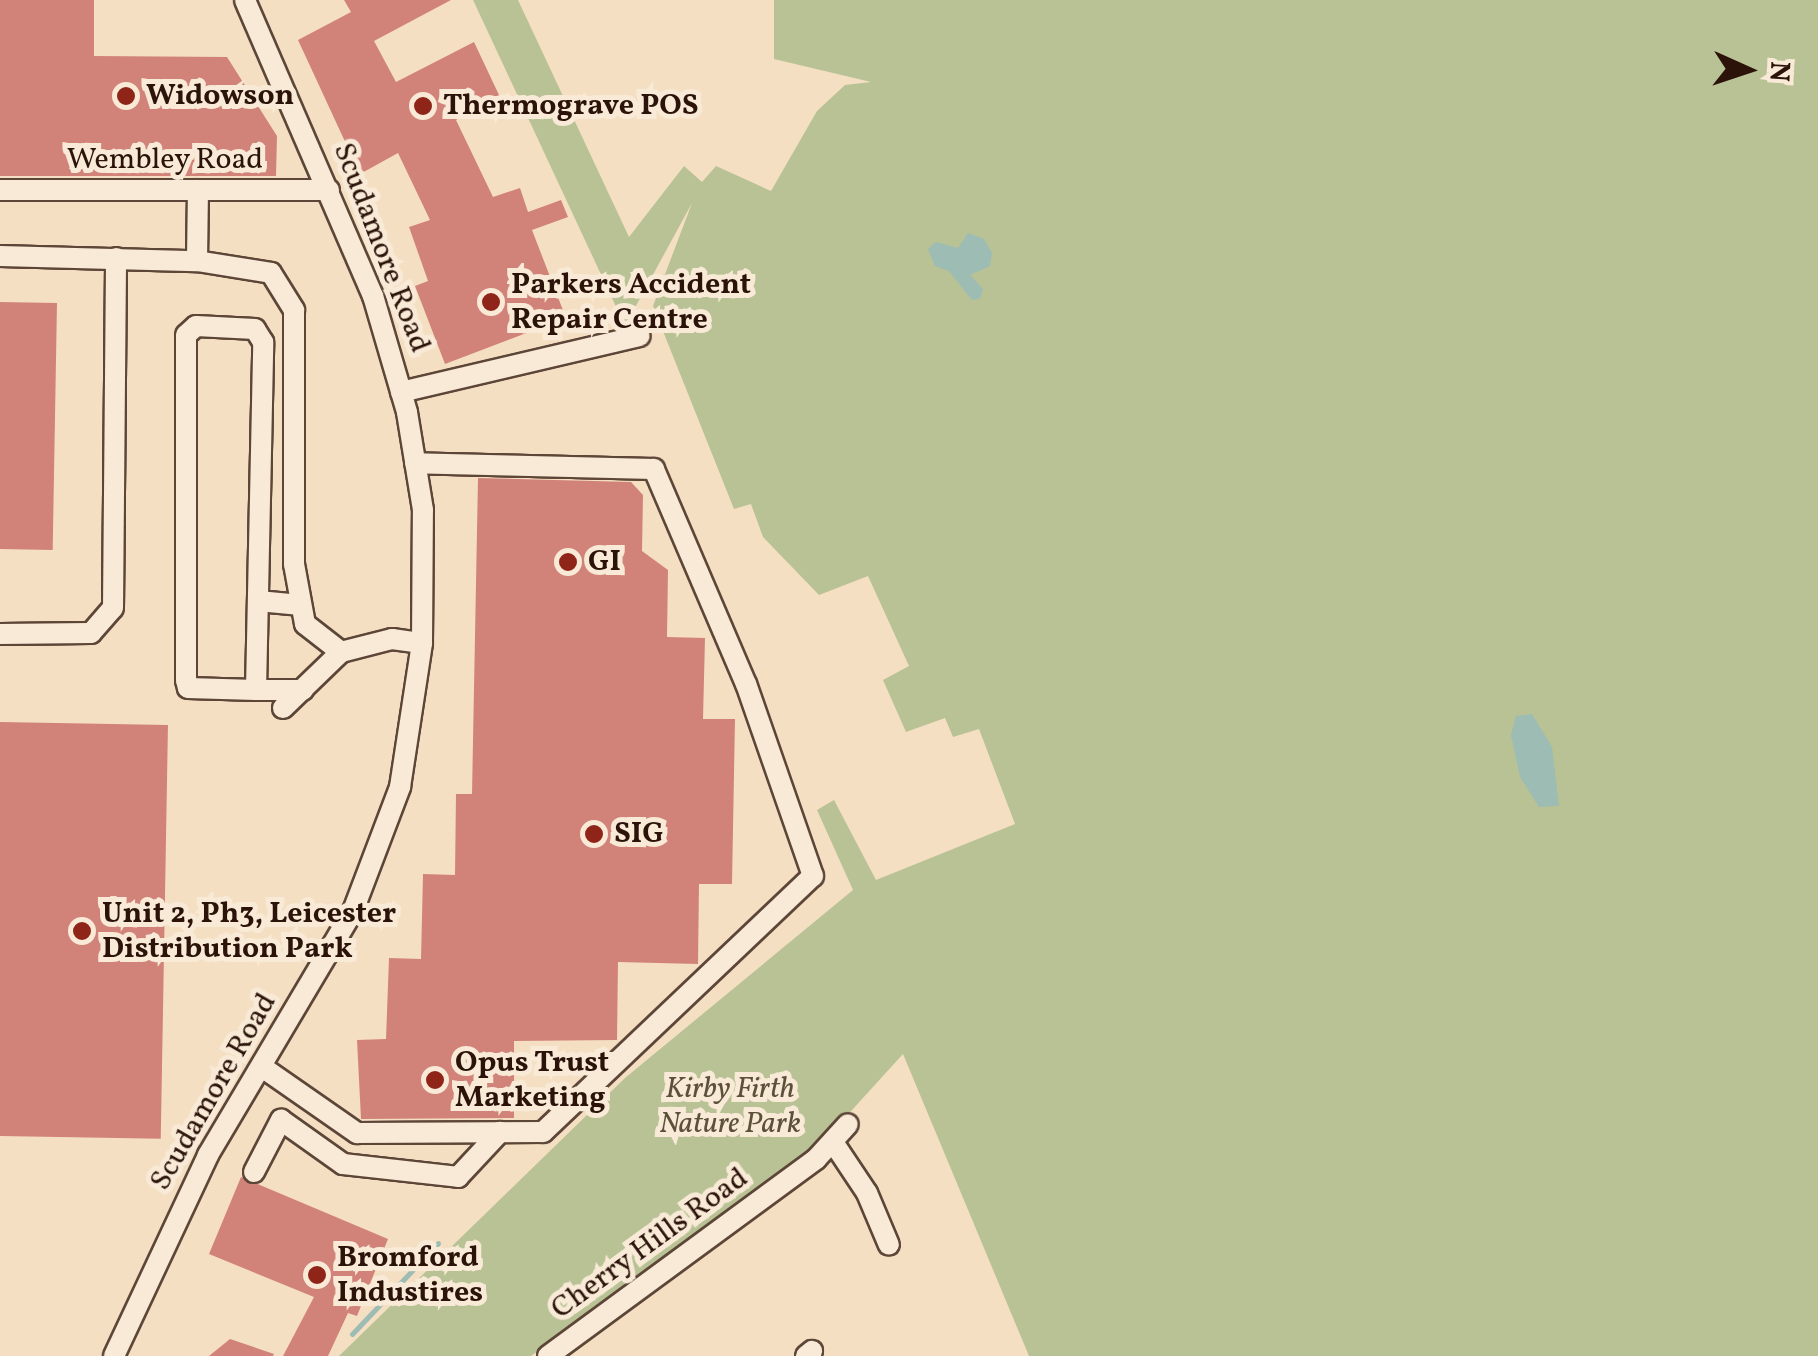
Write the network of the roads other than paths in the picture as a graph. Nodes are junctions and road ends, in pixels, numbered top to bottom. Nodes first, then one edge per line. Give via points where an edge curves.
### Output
1 (245, 0) edge
2 (0, 190) edge
3 (198, 190) junction
4 (329, 190) junction
5 (0, 256) edge
6 (116, 258) junction
7 (197, 260) junction
8 (640, 336) dead end
9 (401, 392) junction
10 (415, 462) junction
11 (258, 601) junction
12 (302, 605) junction
13 (0, 634) edge
14 (422, 643) junction
15 (340, 652) junction
16 (256, 690) junction
17 (304, 690) junction
18 (283, 708) dead end
19 (262, 1067) junction
20 (848, 1124) dead end
21 (500, 1132) junction
22 (833, 1142) junction
23 (254, 1172) dead end
24 (889, 1245) dead end
25 (570, 1350) edge
26 (114, 1356) edge
27 (548, 1356) edge

1 - 4 street, Scudamore Road
2 - 3 street, Wembley Road
3 - 4 street, Wembley Road
3 - 7 street
4 - 9 street, Scudamore Road via 373,296
5 - 6 street
6 - 7 street
6 - 13 street via 113,608 90,633
7 - 12 street via 271,274 294,310 294,564
8 - 9 street
9 - 10 street, Scudamore Road
10 - 14 street, Scudamore Road via 423,510
10 - 21 street via 654,469 746,684 813,876 543,1132
11 - 12 street
11 - 16 street
11 - 16 street via 263,342 255,329 196,326 186,335 186,680 188,688
12 - 15 street via 305,624
14 - 15 street via 392,639
14 - 19 street, Scudamore Road via 400,787 352,911
15 - 17 street
16 - 17 street
17 - 18 street
19 - 21 street via 357,1133
19 - 26 street, Scudamore Road via 208,1155
20 - 22 street, Cherry Hills Road
21 - 23 street via 458,1177 342,1164 281,1120
22 - 24 street via 867,1193
22 - 25 street, Cherry Hills Road
25 - 27 street, Cherry Hills Road

